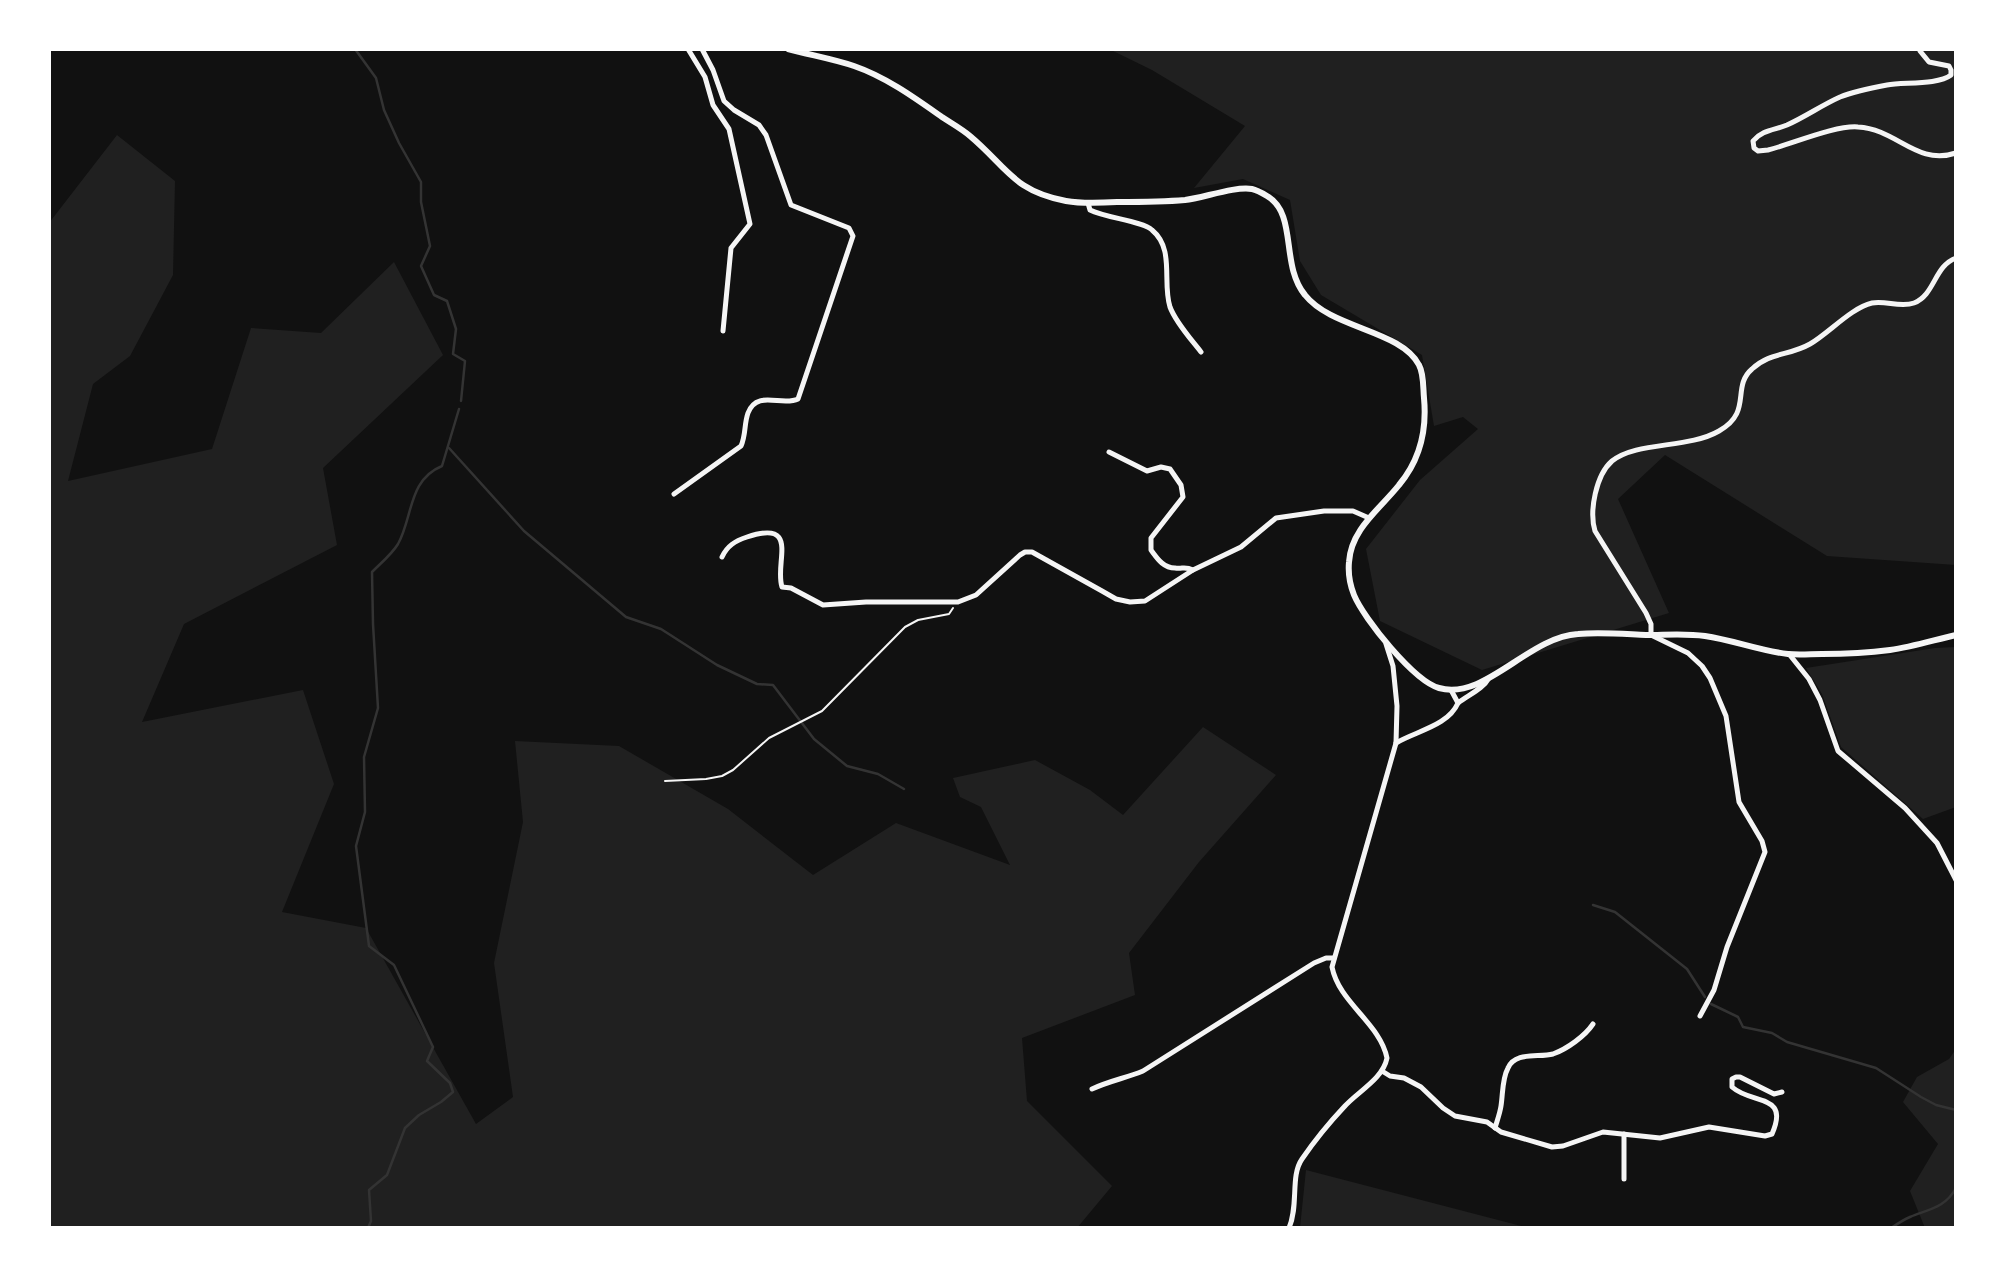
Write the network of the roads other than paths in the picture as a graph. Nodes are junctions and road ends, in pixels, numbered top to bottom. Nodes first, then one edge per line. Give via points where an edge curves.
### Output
1 (688, 49) edge
2 (702, 49) edge
3 (788, 49) edge
4 (1921, 49) edge
5 (1956, 153) edge
6 (1088, 203) junction
7 (1956, 258) edge
8 (723, 331) dead end
9 (1201, 352) dead end
10 (1110, 452) dead end
11 (674, 494) dead end
12 (1369, 518) junction
13 (722, 557) dead end
14 (1193, 570) junction
15 (1651, 635) junction
16 (1956, 635) edge
17 (1386, 641) junction
18 (1789, 654) junction
19 (1489, 678) junction
20 (1451, 690) junction
21 (1458, 703) junction
22 (1396, 743) junction
23 (1956, 880) edge
24 (1334, 958) junction
25 (1700, 1016) dead end
26 (1593, 1024) dead end
27 (1382, 1071) junction
28 (1092, 1089) dead end
29 (1783, 1092) dead end
30 (1495, 1128) junction
31 (1624, 1134) junction
32 (1623, 1179) dead end
33 (1289, 1228) edge

1 - 8 street via 729,129 750,223 730,248
2 - 11 street via 724,101 766,135 791,205 849,228 853,236 798,399 756,402 749,409 741,446
3 - 6 street via 883,78 970,136 1022,186
4 - 5 street via 1929,62 1949,65 1951,75 1840,97 1786,126 1758,135 1754,148 1768,150 1856,126 1886,133 1919,153 1934,157
6 - 9 street via 1090,210 1100,215 1150,228 1160,237 1168,265 1171,310
6 - 12 street via 1188,200 1252,189 1278,203 1292,270 1306,297 1331,317 1395,343 1421,370 1426,417 1419,450 1400,485
7 - 15 street via 1946,263 1916,303 1863,306 1810,344 1761,361 1743,379 1739,412 1721,430 1704,439 1644,449 1611,462 1595,491 1592,521 1646,613
10 - 14 street via 1147,471 1170,469 1183,497 1151,538 1151,550 1171,569
12 - 14 street via 1324,511 1276,518 1241,547
12 - 17 street via 1354,540 1349,572 1360,606
13 - 14 street via 725,549 740,539 773,534 782,545 782,586 823,605 958,602 976,595 1025,552 1130,602 1145,601
15 - 18 street via 1704,636
15 - 19 street via 1574,634 1550,640
15 - 25 street via 1688,653 1710,678 1726,716 1739,802 1765,852
16 - 18 street via 1893,650
17 - 20 street via 1429,684
17 - 22 street via 1397,706
18 - 23 street via 1820,699 1838,751 1905,808 1937,844
19 - 20 street
19 - 21 street via 1485,686
20 - 21 street
21 - 22 street via 1439,723
22 - 24 street
24 - 27 street via 1334,975 1386,1051
24 - 28 street via 1314,963 1143,1071
26 - 30 street via 1560,1051 1513,1060
27 - 30 street via 1421,1087 1455,1116
27 - 33 street via 1346,1104 1297,1167
29 - 31 street via 1774,1094 1740,1077 1732,1079 1737,1092 1776,1108 1775,1129 1765,1136 1709,1127 1660,1138
30 - 31 street via 1552,1147 1603,1132
31 - 32 street

